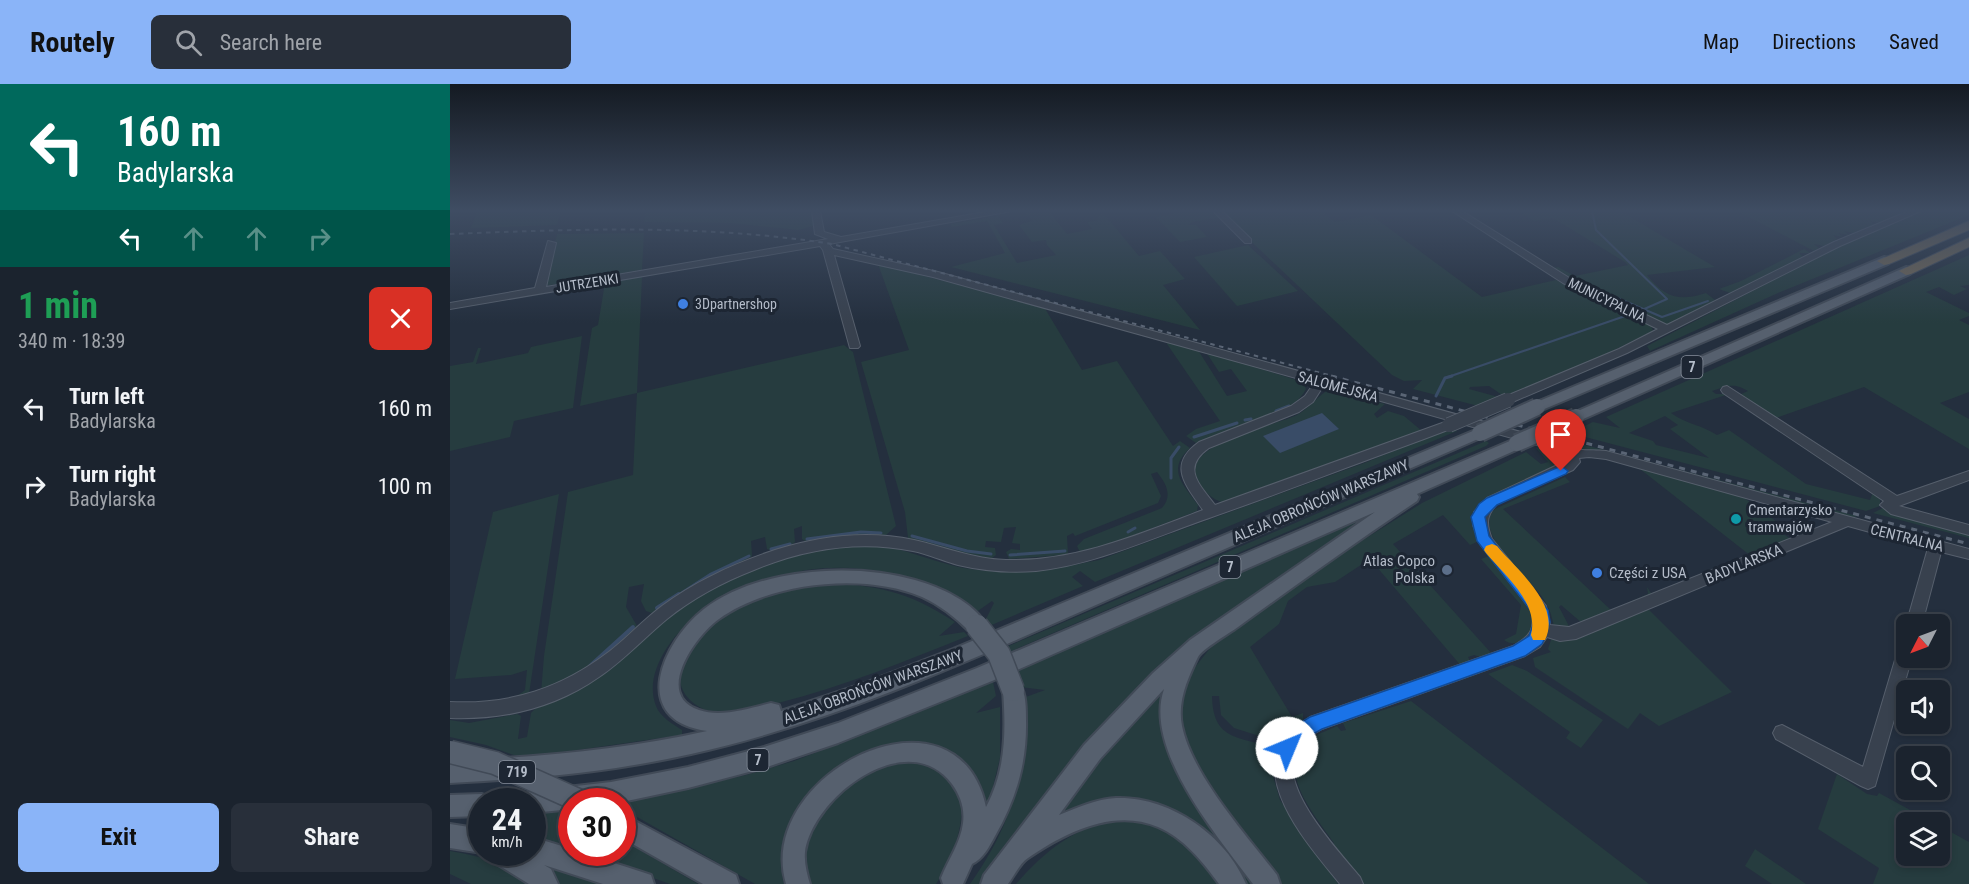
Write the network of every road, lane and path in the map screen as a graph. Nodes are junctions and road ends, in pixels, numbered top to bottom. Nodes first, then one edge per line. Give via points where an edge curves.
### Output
1 (550, 248) edge
2 (792, 248) edge
3 (826, 248) edge
4 (843, 248) edge
5 (1516, 248) edge
6 (1828, 248) edge
7 (1914, 248) edge
8 (1955, 248) edge
9 (1969, 251) edge
10 (1884, 261) joint
11 (1906, 271) junction
12 (540, 290) junction
13 (450, 306) edge
14 (1666, 329) junction
15 (854, 346) dead end
16 (1320, 382) junction
17 (1727, 390) dead end
18 (1571, 455) junction
19 (1486, 457) junction
20 (1969, 474) edge
21 (1891, 504) junction
22 (1212, 512) junction
23 (1845, 522) junction
24 (1969, 530) edge
25 (1936, 545) junction
26 (1969, 554) edge
27 (1917, 614) edge
28 (1541, 629) junction
29 (1197, 646) junction
30 (1901, 668) edge
31 (851, 697) junction
32 (450, 710) edge
33 (1782, 733) dead end
34 (450, 752) edge
35 (450, 772) edge
36 (558, 791) edge
37 (546, 800) edge
38 (468, 805) edge
39 (450, 806) edge
40 (636, 833) edge
41 (450, 836) edge
42 (468, 839) edge
43 (546, 853) edge
44 (1016, 855) junction
45 (523, 866) edge
46 (720, 880) edge
47 (951, 881) edge
48 (546, 884) edge
49 (642, 884) edge
50 (798, 884) edge
51 (993, 884) edge
52 (1234, 884) edge
53 (1268, 884) edge
54 (1353, 884) edge

1 - 12 street
2 - 12 street, JUTRZENKI
3 - 15 street
4 - 16 street, SALOMEJSKA
5 - 14 street, MUNICYPALNA via 1567,280
6 - 14 street
7 - 10 highway, ALEJA OBROŃCÓW WARSZAWY
8 - 11 highway, ALEJA OBROŃCÓW WARSZAWY
9 - 11 highway
10 - 31 main road, ALEJA OBROŃCÓW WARSZAWY / 7, bridge via 976,648
11 - 19 main road, ALEJA OBROŃCÓW WARSZAWY / 7, bridge
12 - 13 street, JUTRZENKI
14 - 22 street, bridge via 1597,363 1449,424
16 - 18 street, SALOMEJSKA via 1556,446
16 - 22 street via 1309,399 1295,409 1193,453 1187,463 1189,479
17 - 21 street
18 - 23 street, SALOMEJSKA via 1606,455
18 - 28 street via 1573,462 1568,467 1492,501 1478,517 1482,537 1536,603
19 - 29 main road via 1396,507
19 - 37 main road, ALEJA OBROŃCÓW WARSZAWY / 7 via 849,730 684,780 608,794
20 - 21 street
21 - 24 street, CENTRALNA
22 - 32 street via 1111,548 1039,565 980,564 914,546 870,540 800,548 748,565 694,592 609,662 569,687 500,710
23 - 25 street, CENTRALNA
23 - 28 street, BADYLARSKA via 1570,633
25 - 26 street, CENTRALNA
25 - 27 street
28 - 54 street via 1536,640 1519,651 1343,712 1307,727 1293,739 1283,760 1285,786 1315,835
29 - 44 main road via 1111,729
29 - 53 main road via 1178,677 1170,708 1177,745 1186,767
30 - 33 street via 1868,780
31 - 35 main road, ALEJA OBROŃCÓW WARSZAWY / 7 via 768,725 654,751 556,766
31 - 47 main road, bridge via 716,722 682,713 667,687 676,652 692,632 706,618 757,592 800,580 843,576 900,582 944,600 976,626 999,654 1013,690 1014,757 1008,787 998,810
34 - 36 main road, 719, bridge via 495,763
38 - 39 main road
40 - 46 main road
41 - 42 main road
43 - 49 main road
44 - 51 main road
44 - 52 main road via 1041,837 1090,814 1109,808 1136,808 1189,832 1218,860
45 - 48 main road
47 - 50 main road via 975,823 973,799 955,767 933,755 909,752 882,755 860,765 819,796 804,819 793,852

